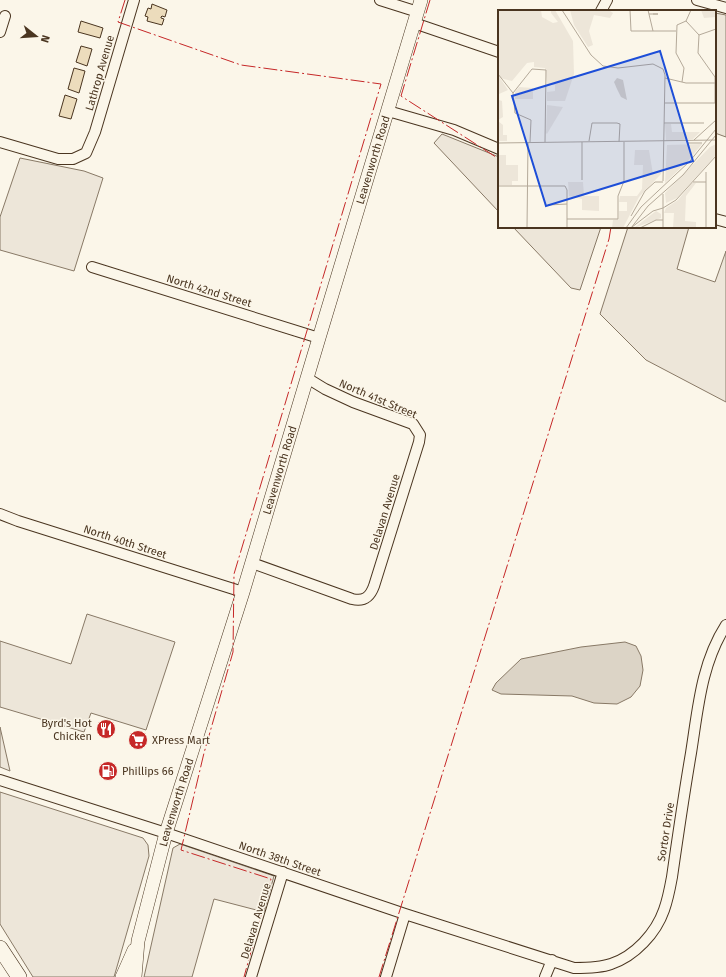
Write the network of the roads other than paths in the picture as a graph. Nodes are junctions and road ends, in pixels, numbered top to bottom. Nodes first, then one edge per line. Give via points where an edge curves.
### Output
1 (134, 0) edge
2 (380, 0) edge
3 (607, 0) edge
4 (697, 0) edge
5 (726, 8) edge
6 (602, 10) edge
7 (418, 12) edge
8 (5, 16) dead end
9 (0, 32) edge
10 (498, 52) edge
11 (388, 111) junction
12 (0, 142) edge
13 (498, 149) edge
14 (716, 219) edge
15 (726, 222) edge
16 (92, 267) dead end
17 (319, 338) junction
18 (307, 378) junction
19 (418, 431) joint
20 (0, 514) edge
21 (252, 563) junction
22 (243, 592) junction
23 (726, 625) edge
24 (0, 780) edge
25 (166, 833) junction
26 (283, 872) junction
27 (405, 914) junction
28 (138, 941) junction
29 (0, 948) edge
30 (552, 960) junction
31 (18, 977) edge
32 (122, 977) edge
33 (135, 977) edge
34 (252, 977) edge
35 (386, 977) edge
36 (545, 977) edge

1 - 12 street, Lathrop Avenue via 95,132 86,153 73,159 58,159
2 - 7 street
3 - 6 street
4 - 5 street
7 - 10 street
7 - 11 main road, Leavenworth Road
8 - 9 street
11 - 13 street via 454,130
11 - 17 main road, Leavenworth Road
14 - 15 street
16 - 17 street, North 42nd Street
17 - 18 main road, Leavenworth Road
18 - 19 street, North 41st Street via 353,402 413,424
18 - 21 main road, Leavenworth Road
19 - 21 street, Delavan Avenue via 420,442 372,592 366,598 352,600
20 - 22 street, North 40th Street
21 - 22 main road, Leavenworth Road
22 - 25 main road, Leavenworth Road
23 - 30 street, Sortor Drive via 715,643 699,694 672,877 660,920 639,946 610,965 574,968
24 - 25 street, North 38th Street
25 - 26 street, North 38th Street
25 - 28 main road, Leavenworth Road
26 - 27 street, North 38th Street
26 - 34 street, Delavan Avenue
27 - 30 street, North 38th Street
27 - 35 street
28 - 32 main road, Leavenworth Road
28 - 33 main road, Leavenworth Road
29 - 31 highway
30 - 36 street

